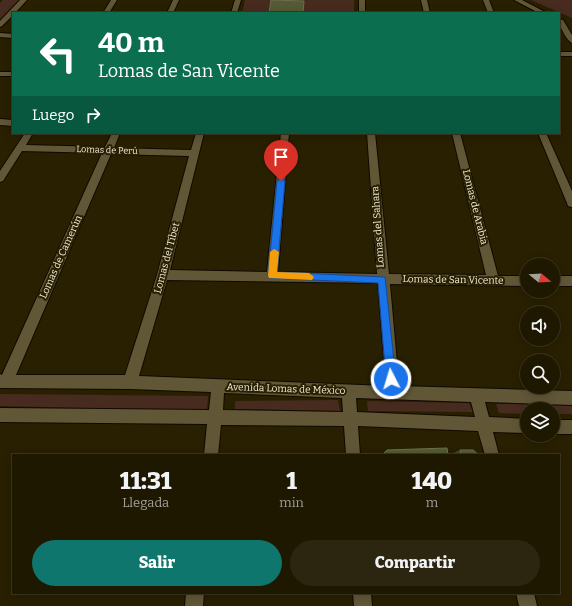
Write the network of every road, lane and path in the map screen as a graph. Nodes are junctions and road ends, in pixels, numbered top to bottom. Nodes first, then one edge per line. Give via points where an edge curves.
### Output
1 (24, 0) edge
2 (114, 0) edge
3 (176, 0) edge
4 (238, 0) edge
5 (362, 0) edge
6 (424, 0) edge
7 (486, 0) edge
8 (517, 0) edge
9 (12, 12) edge
10 (12, 12) edge
11 (107, 12) edge
12 (170, 12) edge
13 (234, 12) edge
14 (362, 12) edge
15 (427, 12) edge
16 (491, 12) edge
17 (542, 12) edge
18 (560, 21) edge
19 (0, 25) edge
20 (572, 26) edge
21 (0, 35) edge
22 (12, 36) edge
23 (572, 41) edge
24 (560, 54) edge
25 (572, 54) edge
26 (0, 74) edge
27 (12, 74) edge
28 (0, 122) edge
29 (12, 123) edge
30 (28, 134) edge
31 (116, 134) edge
32 (200, 134) edge
33 (285, 134) edge
34 (370, 134) edge
35 (456, 134) edge
36 (542, 134) edge
37 (20, 148) junction
38 (108, 150) junction
39 (194, 153) junction
40 (0, 179) edge
41 (572, 204) edge
42 (163, 275) junction
43 (272, 276) junction
44 (382, 279) junction
45 (493, 280) junction
46 (520, 281) edge
47 (560, 281) edge
48 (572, 281) edge
49 (3, 381) edge
50 (130, 382) junction
51 (218, 386) junction
52 (349, 392) junction
53 (392, 393) junction
54 (476, 395) junction
55 (572, 398) edge
56 (0, 415) edge
57 (215, 418) junction
58 (350, 420) junction
59 (484, 426) junction
60 (520, 426) edge
61 (560, 427) edge
62 (572, 427) edge
63 (211, 454) edge
64 (352, 454) edge
65 (492, 454) edge
66 (195, 594) edge
67 (362, 594) edge
68 (525, 594) edge
69 (194, 606) edge
70 (363, 606) edge
71 (528, 606) edge

1 - 10 street
2 - 11 street
3 - 12 street
4 - 13 street
5 - 14 street
6 - 15 street
7 - 16 street
8 - 17 street
9 - 19 street
18 - 20 street
18 - 23 street
21 - 22 street
24 - 25 street
26 - 27 street
28 - 29 street
30 - 37 street
31 - 38 street, Lomas de Camerún
32 - 39 street, Lomas del Tíbet
33 - 43 street
34 - 44 street, Lomas del Sahara
35 - 45 street, Lomas de Arabia
36 - 41 street
37 - 38 street, Lomas de Perú
37 - 40 street
38 - 39 street, Lomas de Perú
38 - 49 street, Lomas de Camerún
39 - 42 street, Lomas del Tíbet
42 - 43 street, Lomas de San Vicente
42 - 50 street, Lomas del Tíbet
43 - 44 street, Lomas de San Vicente
44 - 45 street, Lomas de San Vicente
44 - 53 street, Lomas del Sahara
45 - 46 street, Lomas de San Vicente
47 - 48 street
49 - 50 street, Avenida Lomas de México
50 - 51 street, Avenida Lomas de México
51 - 52 street, Avenida Lomas de México
51 - 57 street
52 - 53 street, Avenida Lomas de México
52 - 58 street
53 - 54 street, Avenida Lomas de México
54 - 55 street, Avenida Lomas de México
54 - 59 street
56 - 57 street
57 - 58 street
57 - 63 street
58 - 59 street
58 - 64 street
59 - 60 street
59 - 65 street
61 - 62 street
66 - 69 street
67 - 70 street
68 - 71 street

